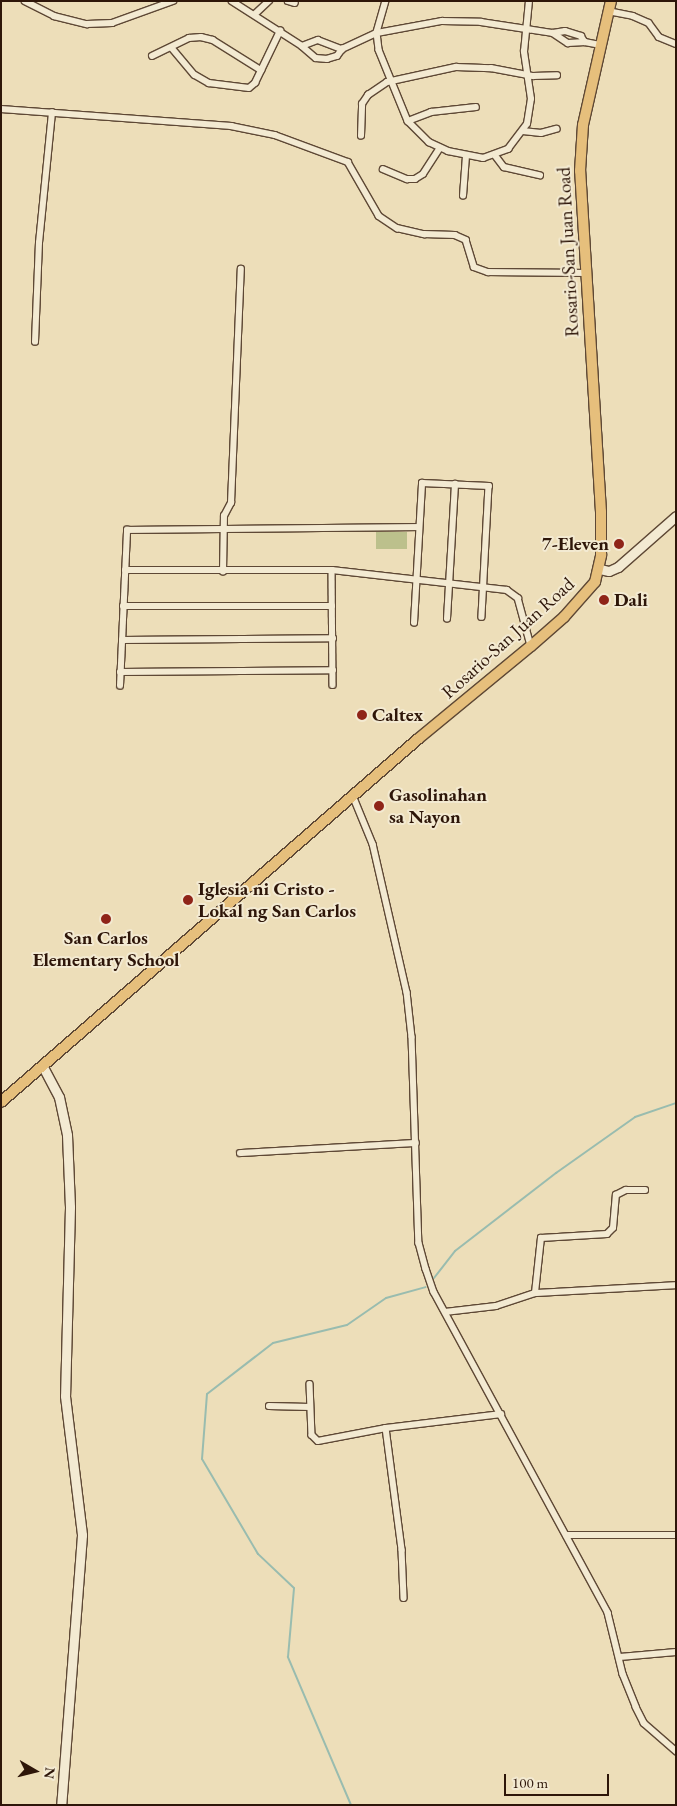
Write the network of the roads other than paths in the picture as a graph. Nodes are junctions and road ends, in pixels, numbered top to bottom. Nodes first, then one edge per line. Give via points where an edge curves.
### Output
1 (25, 1) edge
2 (172, 1) edge
3 (232, 1) edge
4 (269, 1) edge
5 (288, 1) edge
6 (386, 1) edge
7 (530, 1) edge
8 (295, 3) dead end
9 (610, 6) edge
10 (255, 14) junction
11 (527, 29) junction
12 (280, 31) junction
13 (377, 33) junction
14 (553, 33) junction
15 (585, 42) junction
16 (676, 44) edge
17 (600, 45) junction
18 (302, 46) junction
19 (172, 48) junction
20 (342, 49) junction
21 (152, 56) dead end
22 (261, 70) junction
23 (527, 74) junction
24 (557, 75) dead end
25 (393, 80) junction
26 (476, 107) dead end
27 (1, 109) edge
28 (52, 113) junction
29 (408, 121) junction
30 (556, 129) dead end
31 (523, 131) junction
32 (361, 136) dead end
33 (440, 148) junction
34 (495, 155) junction
35 (466, 156) junction
36 (383, 169) dead end
37 (540, 175) dead end
38 (463, 196) dead end
39 (241, 270) dead end
40 (585, 273) junction
41 (35, 342) dead end
42 (455, 484) junction
43 (676, 516) edge
44 (419, 528) junction
45 (224, 529) junction
46 (600, 569) junction
47 (125, 570) junction
48 (332, 570) junction
49 (223, 572) junction
50 (417, 580) junction
51 (450, 584) junction
52 (484, 588) junction
53 (123, 606) junction
54 (332, 606) junction
55 (482, 617) dead end
56 (448, 619) dead end
57 (414, 624) dead end
58 (332, 638) junction
59 (122, 640) junction
60 (531, 646) junction
61 (333, 670) junction
62 (120, 672) junction
63 (333, 685) dead end
64 (120, 686) dead end
65 (354, 798) junction
66 (42, 1065) junction
67 (1, 1102) edge
68 (416, 1143) junction
69 (240, 1153) dead end
70 (644, 1190) dead end
71 (676, 1285) edge
72 (535, 1293) junction
73 (445, 1312) junction
74 (310, 1384) dead end
75 (269, 1406) dead end
76 (310, 1407) junction
77 (500, 1414) junction
78 (386, 1428) junction
79 (566, 1535) junction
80 (676, 1535) edge
81 (404, 1598) dead end
82 (676, 1652) edge
83 (620, 1657) junction
84 (676, 1751) edge
85 (61, 1805) edge

1 - 2 street via 54,16 87,24 112,23
3 - 10 street
4 - 10 street
5 - 8 street
6 - 13 street
7 - 11 street
9 - 16 street via 649,24 659,37
9 - 17 main road, Rosario-San Juan Road
10 - 12 street
11 - 13 street via 481,22 442,21
11 - 14 street
11 - 23 street
12 - 18 street
12 - 22 street
13 - 20 street
13 - 25 street via 379,50
14 - 15 street via 568,43
14 - 15 street via 570,32 582,36
15 - 17 street
17 - 40 main road, Rosario-San Juan Road via 581,148
18 - 20 street via 318,40
18 - 20 street via 316,58 327,59 337,56
19 - 21 street
19 - 22 street via 189,38 212,40
19 - 22 street via 195,75 209,83 249,88
23 - 24 street
23 - 25 street via 456,67
23 - 31 street via 531,99
25 - 29 street
25 - 32 street via 378,87 362,104
26 - 29 street via 431,112
27 - 28 street
28 - 40 street via 231,126 275,135 348,162 379,216 397,228 424,234 456,235 466,240 474,267 488,272
28 - 41 street via 39,243
29 - 33 street
30 - 31 street via 540,133
31 - 34 street via 508,149
33 - 35 street
33 - 36 street via 423,174 415,179
34 - 35 street
34 - 37 street via 504,166
35 - 38 street
39 - 45 street via 231,503 224,516
40 - 46 main road, Rosario-San Juan Road via 601,512
42 - 44 street via 422,482
42 - 51 street
42 - 52 street via 490,486
43 - 46 street via 618,567 609,571
44 - 45 street
44 - 50 street
45 - 47 street via 127,530
45 - 49 street
46 - 60 main road, Rosario-San Juan Road via 587,593
47 - 49 street
47 - 53 street
48 - 49 street
48 - 50 street
48 - 54 street
50 - 51 street
50 - 57 street
51 - 52 street
51 - 56 street
52 - 55 street
52 - 60 street via 514,592
53 - 54 street
53 - 59 street
54 - 58 street
58 - 59 street
58 - 61 street
59 - 62 street
60 - 65 main road, Rosario-San Juan Road
61 - 62 street
61 - 63 street
62 - 64 street
65 - 66 main road, Rosario-San Juan Road
65 - 68 street via 373,844 407,992
66 - 67 main road, Rosario-San Juan Road
66 - 85 street via 59,1097 67,1135 70,1207 65,1396 82,1535
68 - 69 street
68 - 73 street via 419,1243 434,1292
70 - 72 street via 626,1190 616,1195 613,1228 607,1234 541,1238
71 - 72 street
72 - 73 street via 502,1304
73 - 77 street
74 - 76 street
75 - 76 street
76 - 78 street via 312,1435 318,1441
77 - 78 street
77 - 79 street
78 - 81 street via 402,1550
79 - 80 street
79 - 83 street via 608,1613
82 - 83 street
83 - 84 street via 623,1674 644,1723

